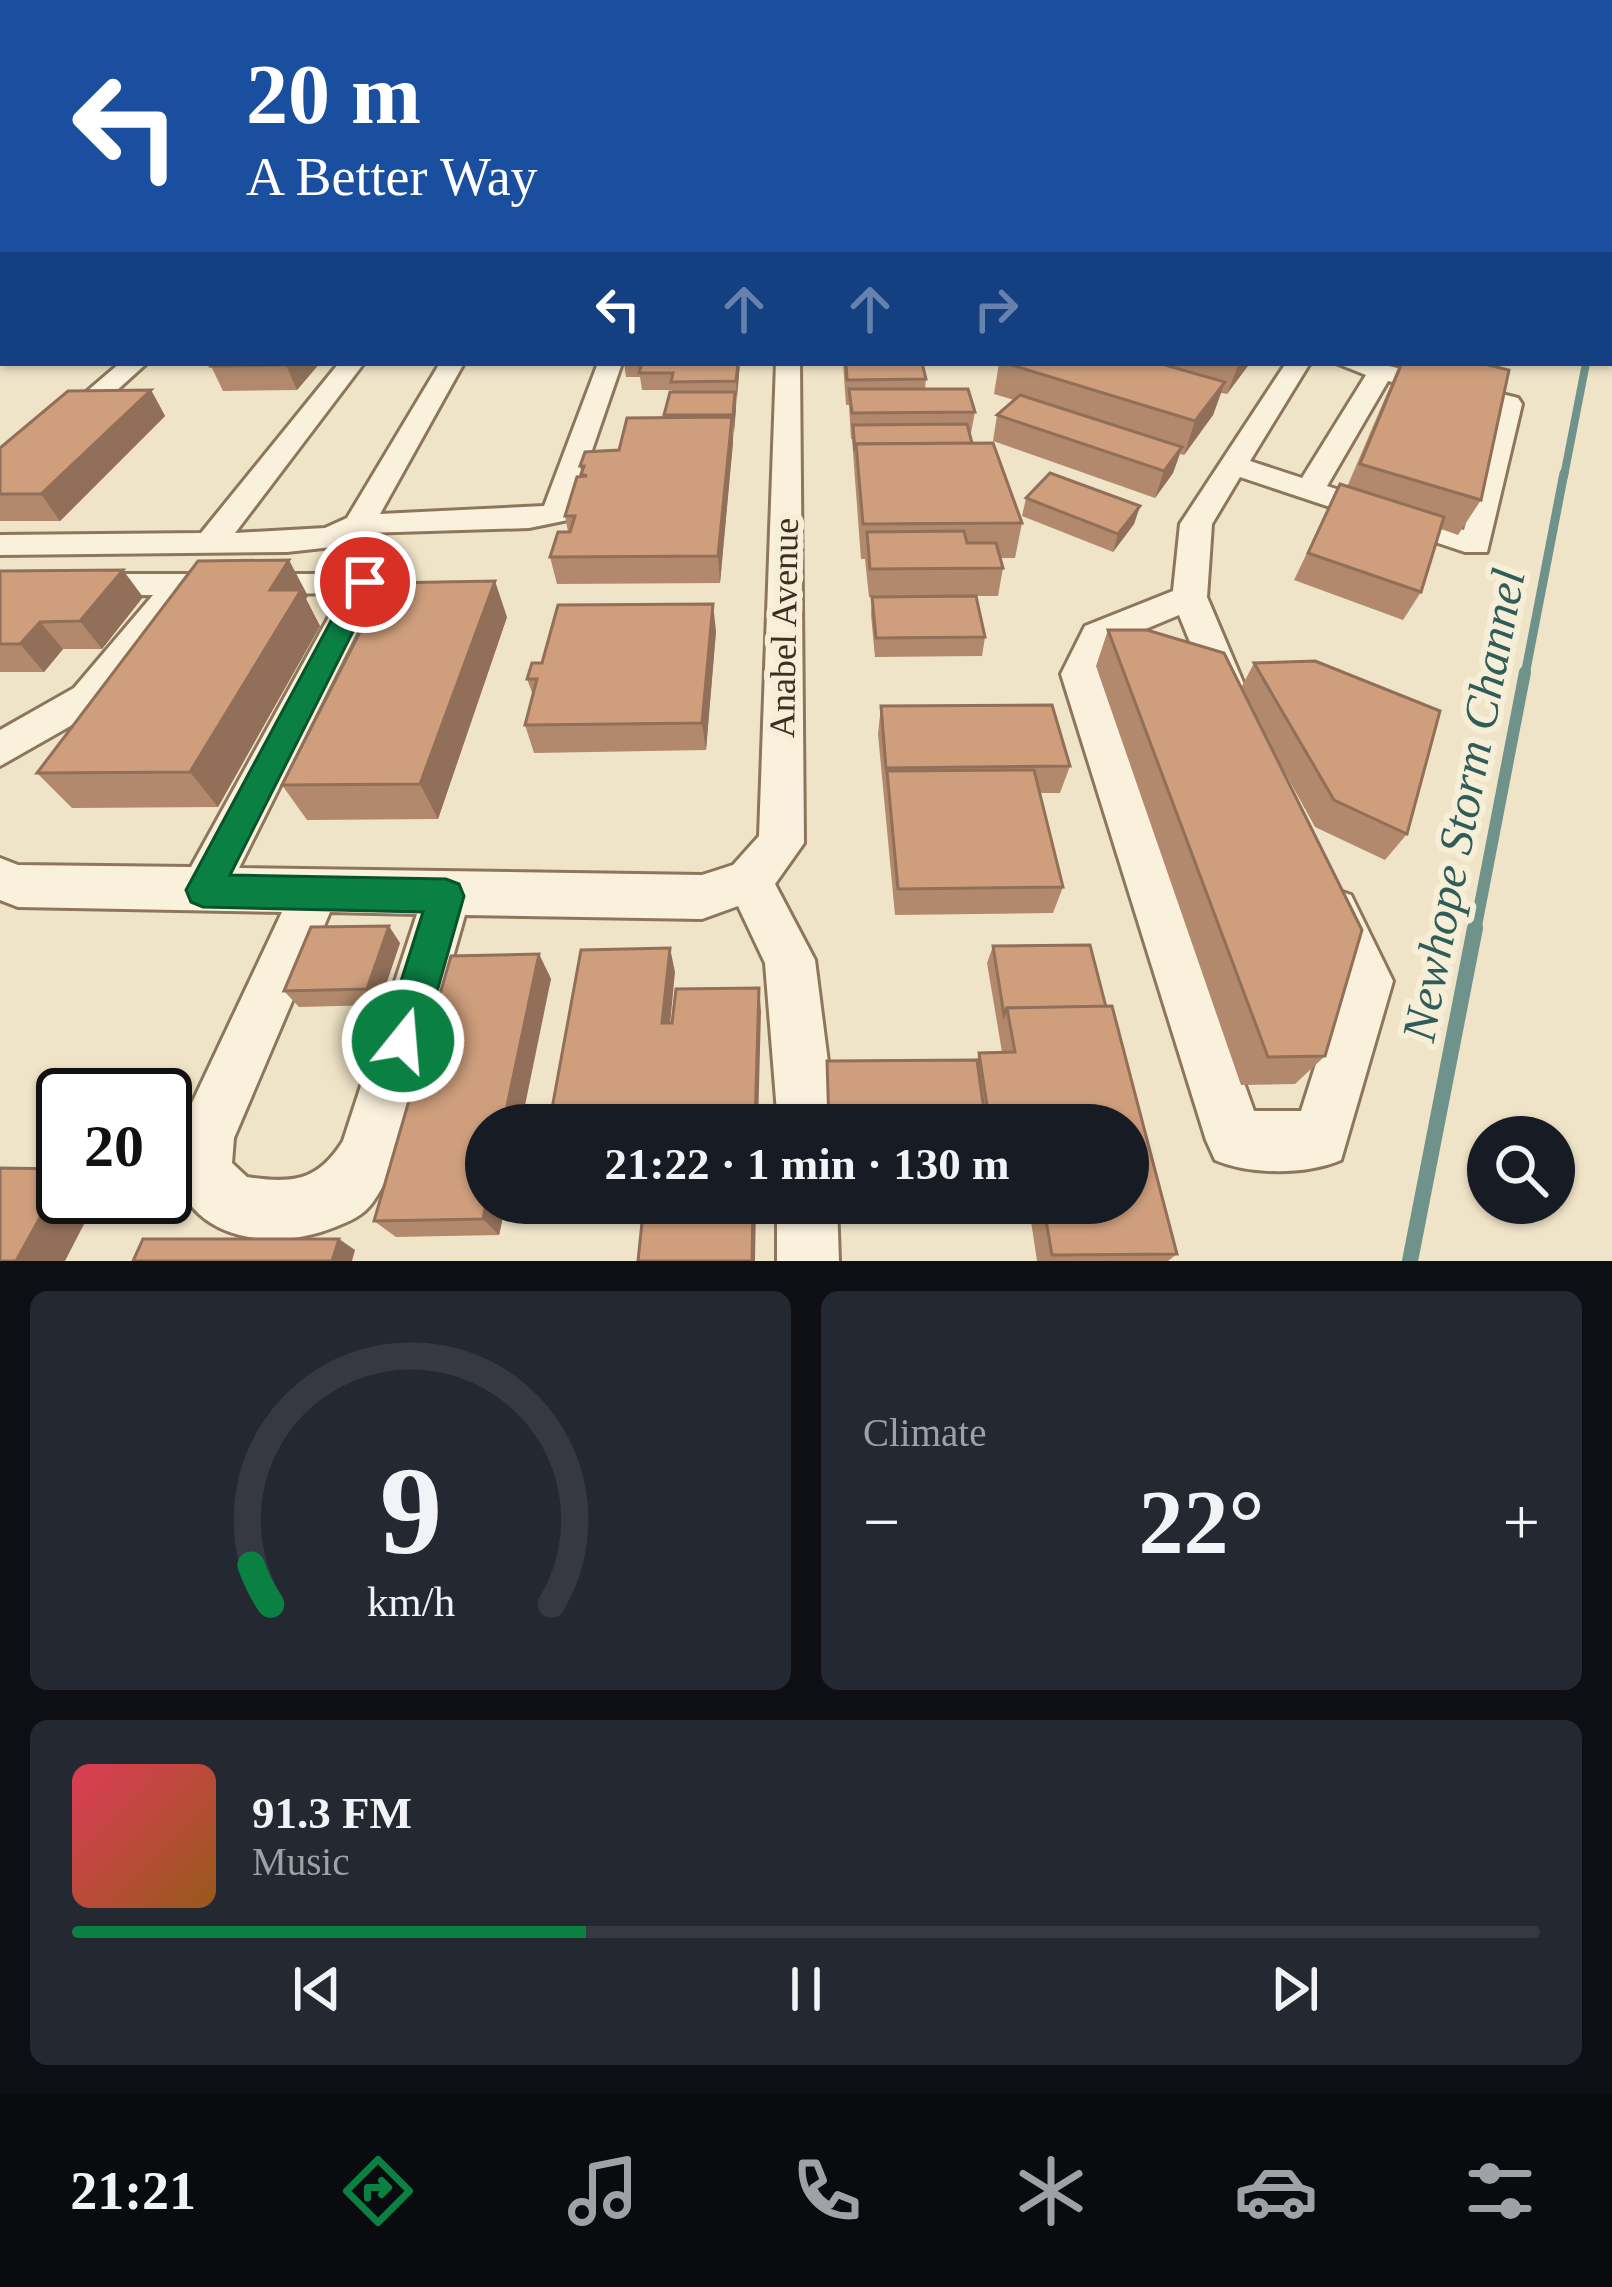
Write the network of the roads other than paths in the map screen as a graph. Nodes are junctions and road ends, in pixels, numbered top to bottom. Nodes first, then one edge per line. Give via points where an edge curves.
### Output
1 (132, 366) edge
2 (350, 366) edge
3 (450, 366) edge
4 (609, 366) edge
5 (788, 366) edge
6 (1296, 366) edge
7 (1361, 366) edge
8 (1382, 371) junction
9 (1233, 465) junction
10 (0, 481) edge
11 (1310, 490) junction
12 (359, 524) junction
13 (210, 543) junction
14 (0, 545) edge
15 (0, 585) edge
16 (180, 585) junction
17 (1190, 597) junction
18 (1249, 735) edge
19 (0, 750) edge
20 (1318, 879) edge
21 (749, 881) junction
22 (2, 884) edge
23 (203, 890) junction
24 (315, 893) junction
25 (446, 896) junction
26 (805, 1104) edge
27 (807, 1224) edge
28 (808, 1261) edge

1 - 10 street
2 - 13 street
3 - 12 street
4 - 12 street via 557,513
5 - 21 street, Anabel Avenue via 781,843
6 - 9 street
7 - 8 street
8 - 11 street
8 - 11 street via 1509,404 1475,545
9 - 11 street
9 - 17 street via 1196,524
12 - 13 street via 332,537
13 - 14 street
15 - 16 street
16 - 19 street via 88,698
16 - 23 street via 365,582
17 - 18 street
17 - 20 street via 1098,635 1080,674 1235,1140 1321,1140 1368,981
21 - 25 street via 702,897
21 - 26 street via 790,960
22 - 23 street
23 - 24 street
24 - 25 street
24 - 25 street via 205,1137 202,1171 222,1199 260,1209 296,1210 343,1193 367,1157
27 - 28 street

